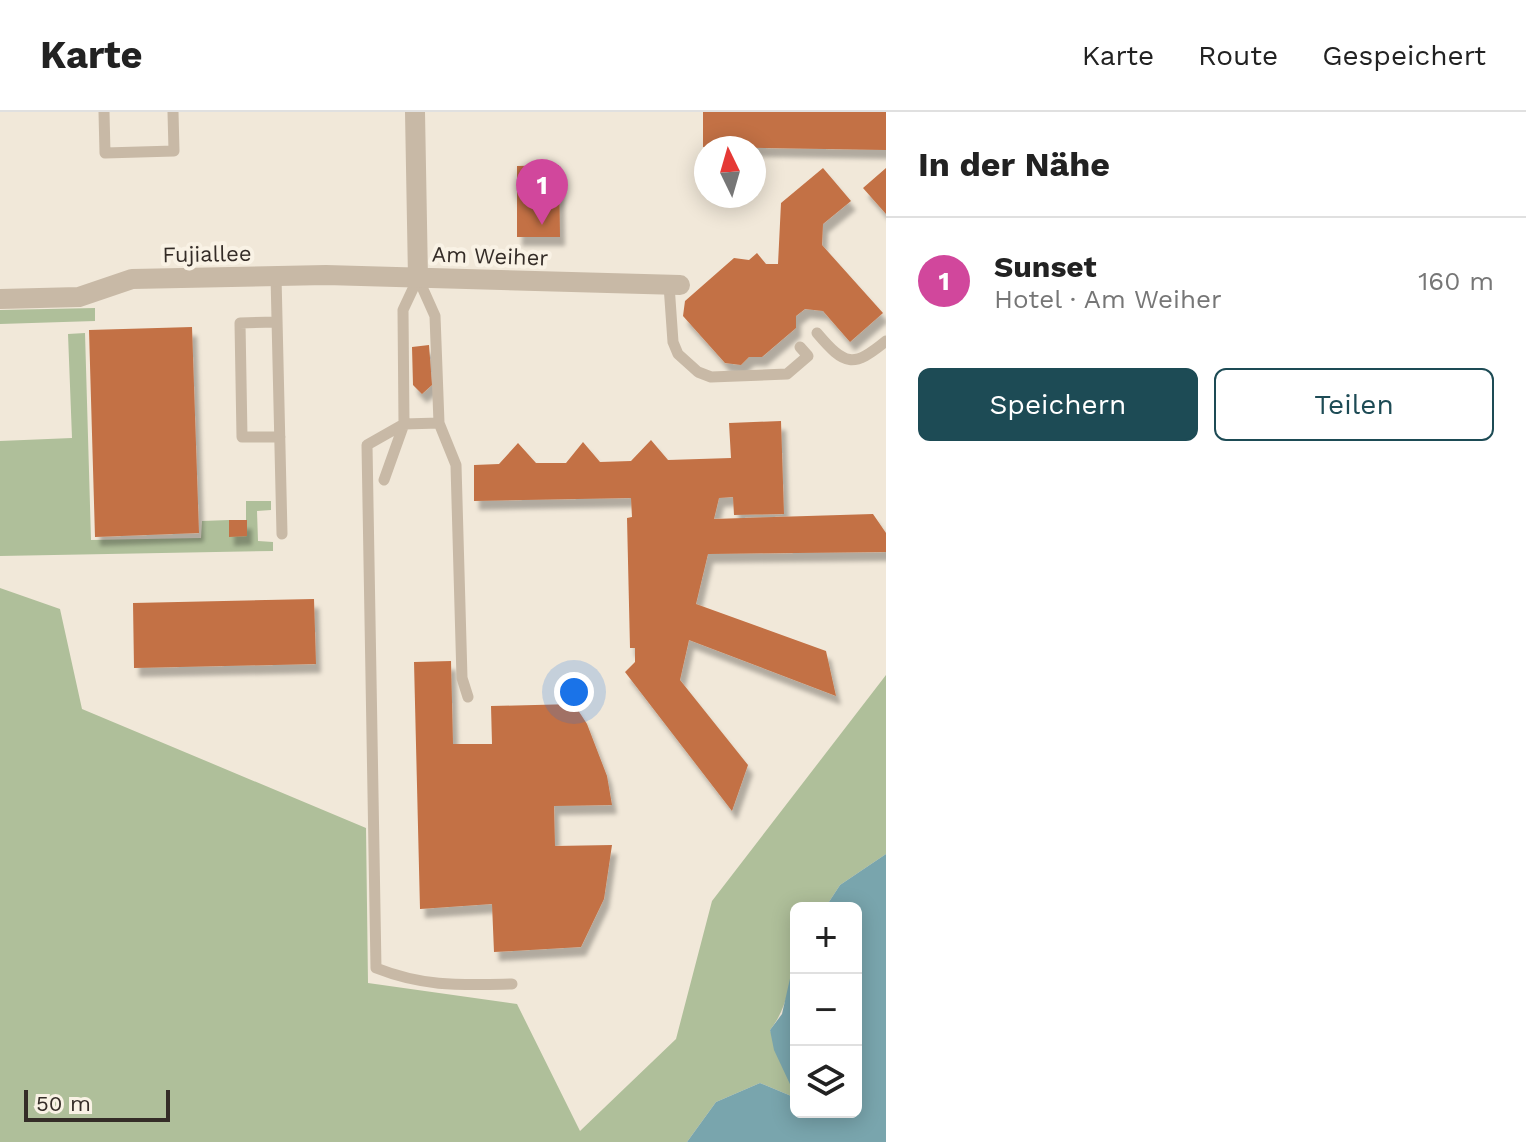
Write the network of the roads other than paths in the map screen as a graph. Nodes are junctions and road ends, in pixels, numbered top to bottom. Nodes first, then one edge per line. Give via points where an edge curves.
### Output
1 (104, 112) edge
2 (173, 112) edge
3 (415, 112) edge
4 (276, 276) junction
5 (418, 278) junction
6 (675, 285) joint
7 (0, 299) edge
8 (277, 322) junction
9 (817, 333) dead end
10 (886, 341) edge
11 (800, 347) dead end
12 (439, 423) junction
13 (404, 424) junction
14 (280, 437) junction
15 (384, 480) dead end
16 (282, 534) dead end
17 (468, 697) dead end
18 (512, 984) dead end

1 - 2 lane via 105,153 174,151
3 - 5 street, Am Weiher
4 - 5 street, Fujiallee
4 - 7 street, Fujiallee via 132,279 79,297
4 - 8 lane
5 - 6 street, Am Weiher
5 - 12 lane via 435,316
5 - 13 lane via 403,310
6 - 11 lane via 673,342 698,372 711,377 787,374 808,356
8 - 14 lane
8 - 14 lane via 240,323 242,437
9 - 10 lane via 836,356 853,361
12 - 13 lane
12 - 17 lane via 456,465 462,678
13 - 15 lane
13 - 18 lane via 367,445 376,968 409,981 445,986
14 - 16 lane

